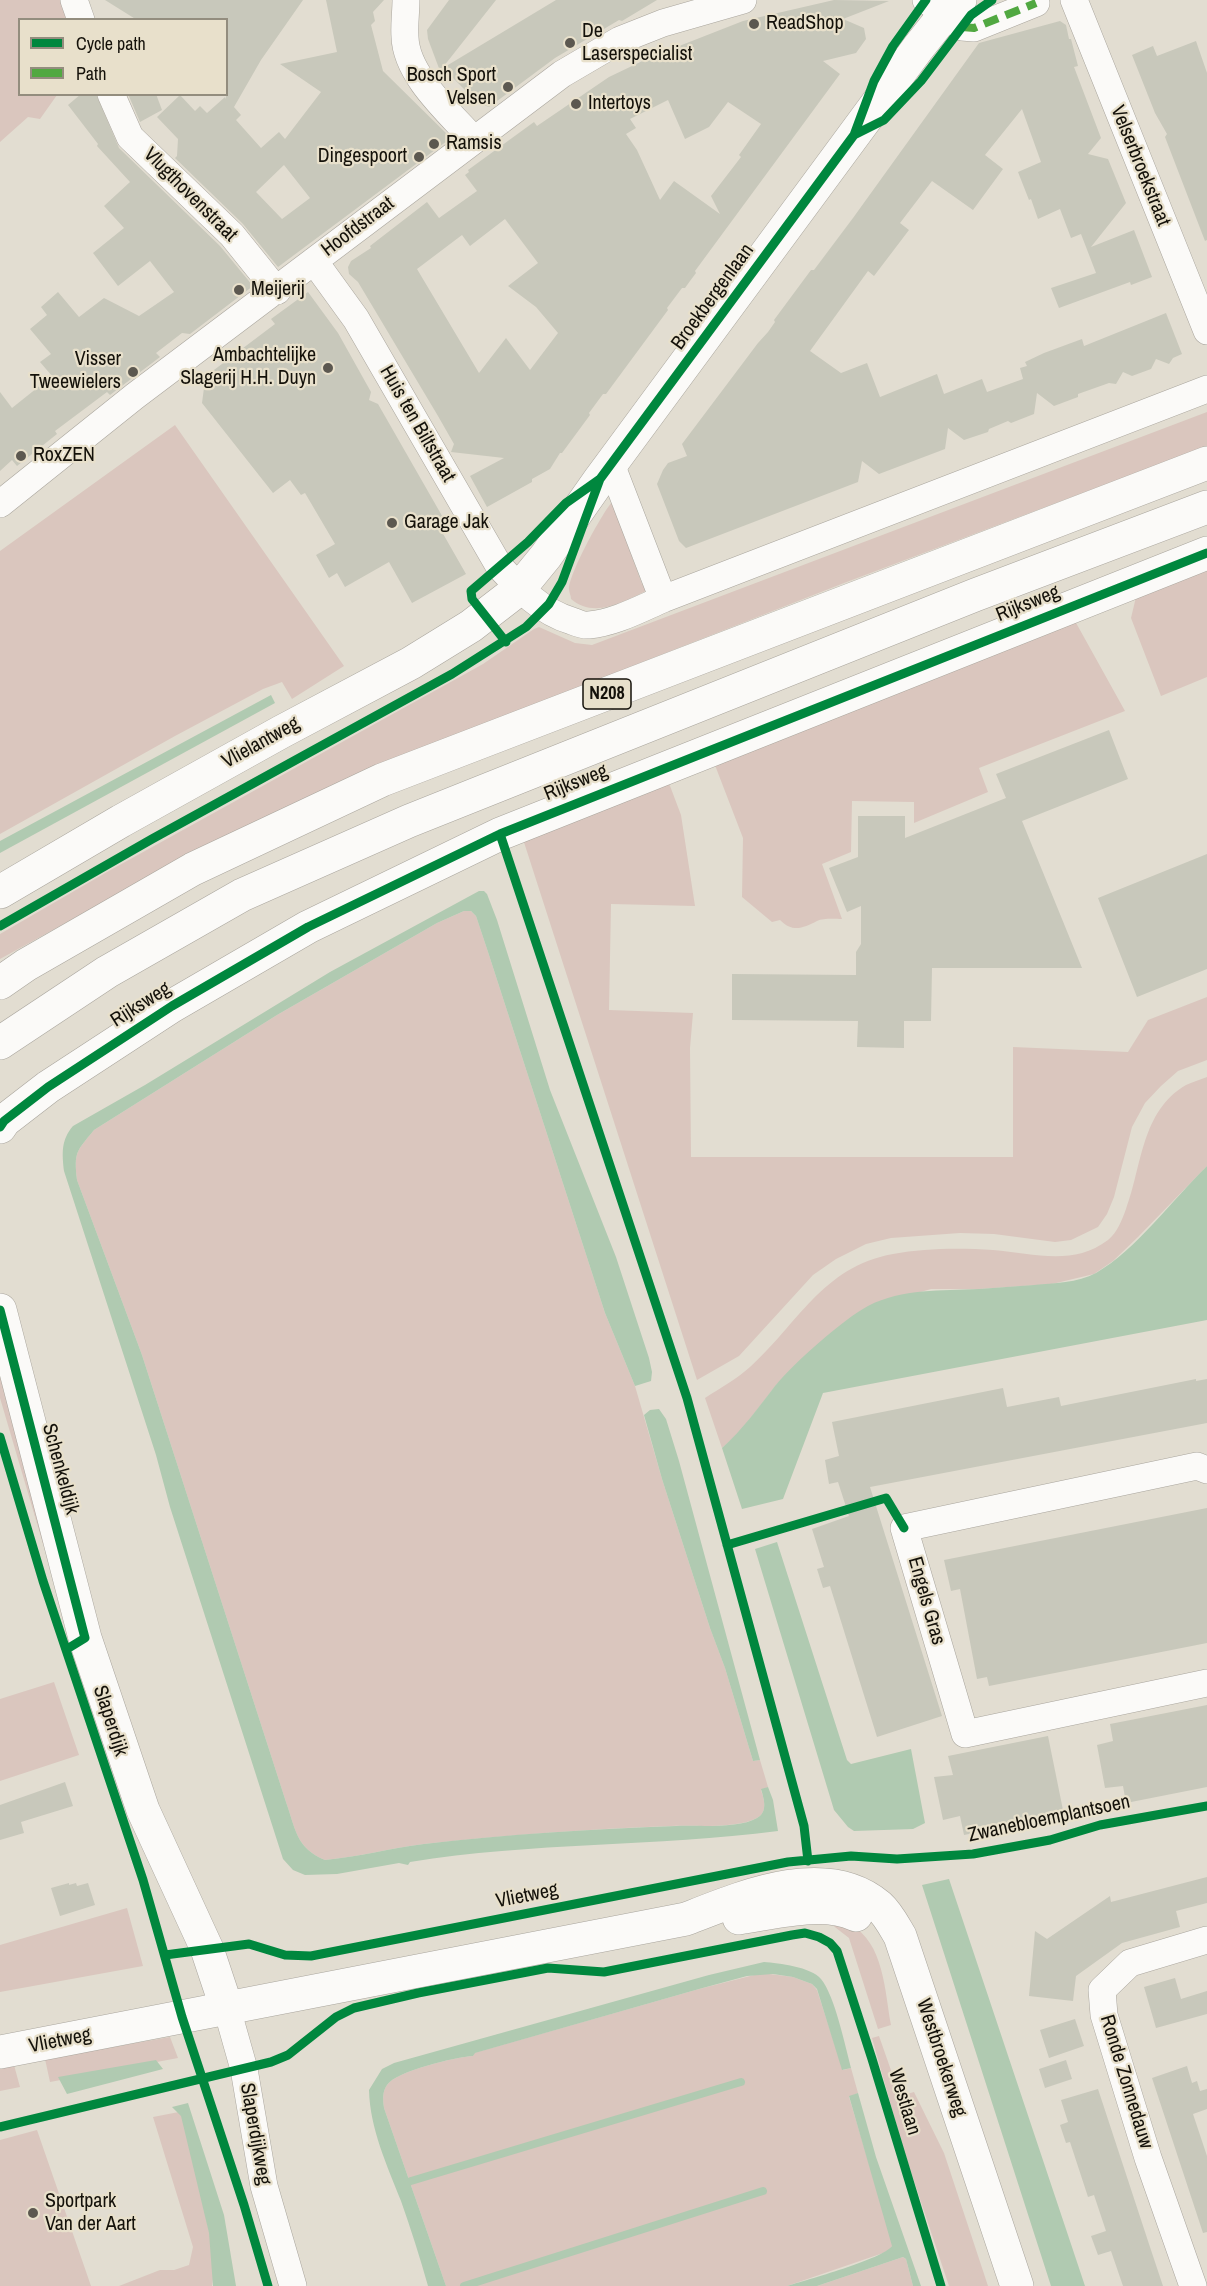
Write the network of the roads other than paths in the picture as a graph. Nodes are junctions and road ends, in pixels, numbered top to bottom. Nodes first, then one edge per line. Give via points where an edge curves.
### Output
1 (74, 0) edge
2 (406, 0) edge
3 (743, 0) edge
4 (1074, 0) edge
5 (1036, 3) dead end
6 (948, 10) edge
7 (80, 18) edge
8 (112, 96) edge
9 (473, 139) junction
10 (314, 261) junction
11 (277, 291) junction
12 (1207, 331) edge
13 (1207, 389) edge
14 (1207, 462) edge
15 (611, 464) junction
16 (0, 504) edge
17 (1207, 507) edge
18 (1207, 553) edge
19 (519, 588) junction
20 (663, 599) junction
21 (0, 892) edge
22 (0, 983) edge
23 (0, 1043) edge
24 (0, 1126) edge
25 (0, 1310) edge
26 (1207, 1470) edge
27 (1207, 1683) edge
28 (813, 1895) junction
29 (1207, 1940) edge
30 (222, 1996) junction
31 (0, 2052) edge
32 (294, 2286) edge
33 (996, 2286) edge
34 (1017, 2286) edge
35 (1193, 2286) edge

1 - 7 street
2 - 9 street via 408,56 420,78
3 - 9 street, Hoofdstraat via 620,40 562,74
4 - 12 street, Velserbroekstraat
5 - 6 street, Broekbergenlaan via 974,28
6 - 15 main road, Broekbergenlaan
8 - 11 street, Vlugthovenstraat via 130,136 232,235
9 - 10 street, Hoofdstraat
10 - 11 street, Hoofdstraat
10 - 19 street, Huis ten Biltstraat via 356,319 499,566
11 - 16 street, Hoofdstraat via 135,396
13 - 20 street
14 - 22 main road, N208 via 382,780 193,869
15 - 19 main road, Broekbergenlaan
15 - 20 street
17 - 23 main road, Rijksweg / N208 via 409,820 242,895 107,972
18 - 24 main road, Rijksweg via 500,834 308,927 172,1006 48,1087
19 - 20 street via 558,617 588,626
19 - 21 main road, Vlielantweg via 471,626 411,663
25 - 30 main road, Schenkeldijk via 85,1638 143,1810 207,1949
26 - 27 street, Engels Gras via 1197,1466 904,1528 965,1734
28 - 30 main road, Vlietweg via 728,1920 686,1919
28 - 33 main road, Westbroekerweg via 860,1917 887,1950
28 - 34 main road, Westbroekerweg via 833,1884 863,1895 880,1907 900,1936
29 - 35 street, Ronde Zonnedauw via 1130,1963 1102,1989 1104,2015
30 - 31 main road, Vlietweg
30 - 32 street, Slaperdijkweg via 244,2069 264,2186

